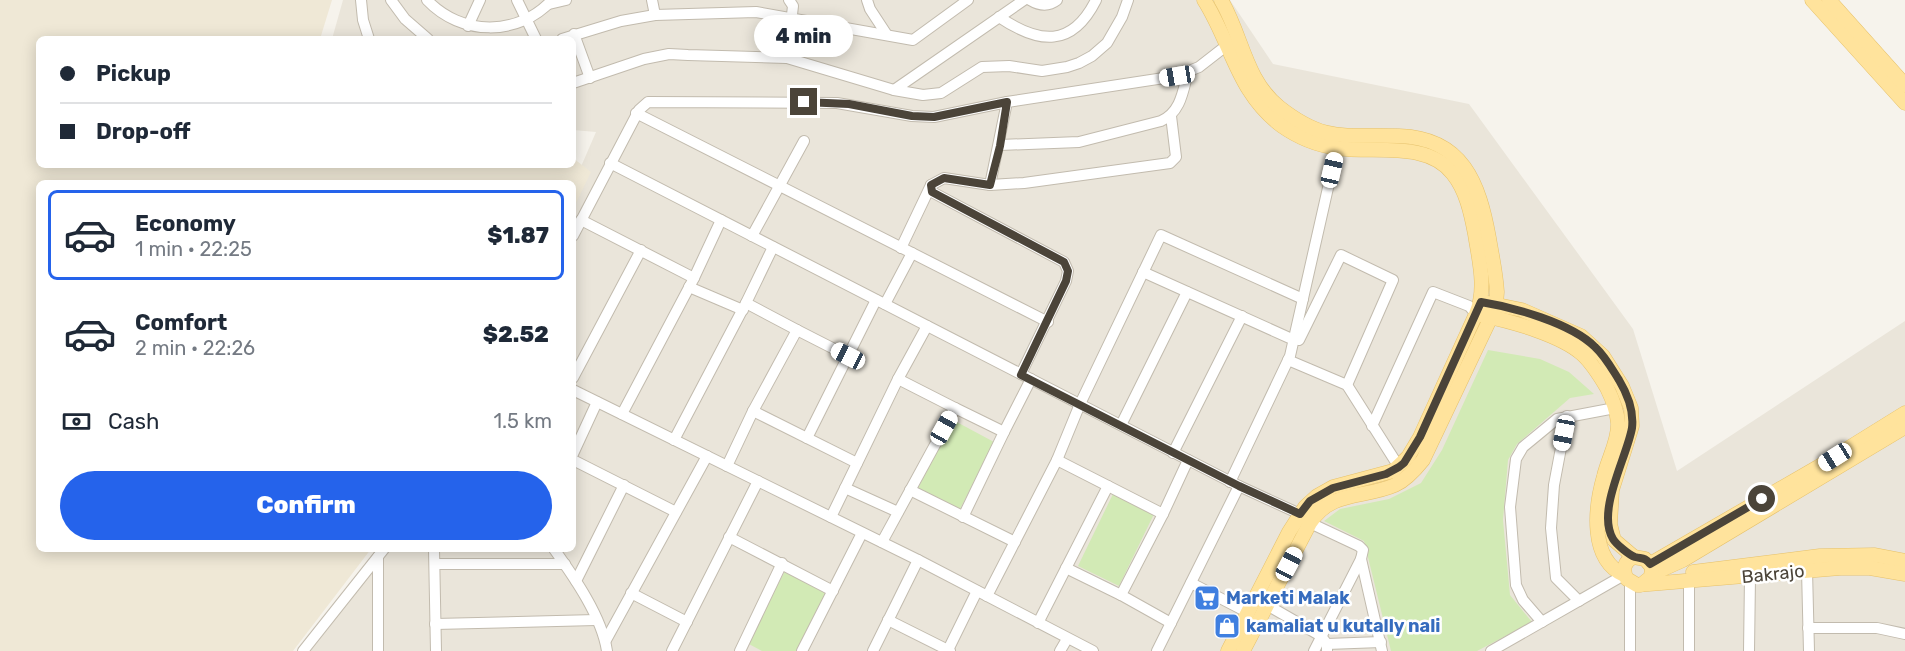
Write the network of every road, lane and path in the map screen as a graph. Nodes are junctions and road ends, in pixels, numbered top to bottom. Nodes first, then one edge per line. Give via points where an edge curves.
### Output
1 (361, 0) edge
2 (391, 0) edge
3 (427, 0) edge
4 (480, 0) edge
5 (517, 0) edge
6 (566, 0) edge
7 (652, 0) edge
8 (867, 0) edge
9 (968, 0) edge
10 (1024, 0) edge
11 (1030, 0) edge
12 (1057, 0) edge
13 (1096, 0) edge
14 (1128, 0) edge
15 (1204, 0) edge
16 (1221, 0) edge
17 (1812, 0) edge
18 (1829, 0) edge
19 (550, 2) edge
20 (792, 6) edge
21 (655, 15) junction
22 (999, 17) junction
23 (527, 20) junction
24 (468, 26) junction
25 (574, 34) joint
26 (887, 35) junction
27 (368, 36) edge
28 (425, 36) edge
29 (535, 36) edge
30 (569, 36) edge
31 (576, 40) edge
32 (1226, 46) junction
33 (787, 58) junction
34 (1188, 72) junction
35 (590, 78) junction
36 (576, 82) edge
37 (1905, 85) edge
38 (894, 90) junction
39 (1007, 102) junction
40 (1905, 103) edge
41 (1275, 112) junction
42 (636, 113) junction
43 (1171, 116) junction
44 (804, 141) dead end
45 (1000, 146) junction
46 (1337, 148) junction
47 (610, 163) junction
48 (778, 185) junction
49 (931, 185) junction
50 (990, 185) junction
51 (581, 220) junction
52 (721, 220) junction
53 (576, 230) edge
54 (752, 236) junction
55 (773, 247) junction
56 (901, 248) junction
57 (641, 250) junction
58 (912, 253) junction
59 (1143, 272) junction
60 (1496, 280) junction
61 (692, 282) junction
62 (1187, 292) junction
63 (1303, 299) junction
64 (880, 302) junction
65 (744, 307) junction
66 (1475, 307) junction
67 (1493, 310) junction
68 (1522, 310) junction
69 (1242, 316) junction
70 (1048, 322) junction
71 (1516, 324) junction
72 (927, 326) junction
73 (797, 330) junction
74 (1294, 340) junction
75 (1469, 344) junction
76 (848, 356) junction
77 (1289, 358) junction
78 (576, 372) edge
79 (1026, 377) junction
80 (898, 379) junction
81 (1347, 385) junction
82 (576, 392) edge
83 (597, 402) junction
84 (1080, 404) junction
85 (955, 408) junction
86 (1615, 408) junction
87 (753, 411) junction
88 (622, 414) junction
89 (1567, 416) junction
90 (1904, 418) edge
91 (1121, 425) junction
92 (1372, 426) junction
93 (1004, 432) junction
94 (807, 438) junction
95 (674, 440) junction
96 (576, 448) edge
97 (1173, 453) junction
98 (707, 456) junction
99 (1057, 460) junction
100 (1188, 460) junction
101 (576, 461) edge
102 (857, 463) junction
103 (727, 466) junction
104 (1399, 467) junction
105 (758, 481) junction
106 (1234, 484) junction
107 (624, 485) junction
108 (1108, 486) junction
109 (845, 488) junction
110 (910, 490) junction
111 (676, 512) junction
112 (898, 512) junction
113 (1164, 514) junction
114 (831, 517) junction
115 (963, 517) junction
116 (1305, 519) junction
117 (862, 533) junction
118 (729, 537) junction
119 (882, 542) junction
120 (1015, 542) junction
121 (434, 552) edge
122 (556, 552) edge
123 (381, 553) edge
124 (1635, 557) junction
125 (1360, 559) junction
126 (918, 560) junction
127 (1905, 561) edge
128 (1839, 562) junction
129 (435, 564) junction
130 (565, 564) junction
131 (782, 564) junction
132 (1066, 568) junction
133 (1807, 570) junction
134 (1905, 574) edge
135 (1641, 576) junction
136 (1750, 577) junction
137 (1689, 581) junction
138 (576, 582) junction
139 (1191, 583) junction
140 (832, 591) junction
141 (631, 593) junction
142 (982, 594) junction
143 (1121, 595) junction
144 (1579, 601) junction
145 (1267, 605) junction
146 (1249, 613) junction
147 (596, 620) junction
148 (888, 620) junction
149 (687, 622) junction
150 (1542, 622) junction
151 (1171, 623) junction
152 (435, 624) junction
153 (1038, 624) junction
154 (1808, 628) junction
155 (1905, 634) edge
156 (1067, 639) junction
157 (1325, 644) edge
158 (606, 646) edge
159 (1381, 646) edge
160 (310, 649) edge
161 (744, 650) edge
162 (949, 650) edge
163 (378, 651) edge
164 (436, 651) edge
165 (672, 651) edge
166 (802, 651) edge
167 (873, 651) edge
168 (1060, 651) edge
169 (1093, 651) edge
170 (1157, 651) edge
171 (1228, 651) edge
172 (1243, 651) edge
173 (1314, 651) edge
174 (1491, 651) edge
175 (1630, 651) edge
176 (1689, 651) edge
177 (1749, 651) edge
178 (1809, 651) edge

1 - 27 street
2 - 28 street via 405,19
3 - 24 street via 449,18
4 - 24 street
5 - 23 street
6 - 19 street
7 - 21 street
8 - 26 street
9 - 26 street via 913,40
10 - 22 street
11 - 12 street via 1045,5
13 - 22 street via 1077,27 1053,37 1027,33
14 - 38 street via 1107,43 1079,63 1042,71 982,67 941,93 923,95
15 - 32 main road
16 - 41 main road via 1254,77
17 - 40 main road
18 - 37 main road
19 - 23 street
20 - 21 street via 756,12
20 - 26 street
20 - 33 street
21 - 25 street
22 - 38 street
23 - 24 street via 498,28
23 - 29 street
25 - 30 street
31 - 35 street
32 - 34 street
32 - 41 main road via 1244,85
33 - 35 street via 669,54
33 - 38 street
34 - 39 street
34 - 43 street
35 - 36 street
39 - 42 street via 934,117 825,102 653,102
39 - 45 street
41 - 46 main road via 1290,132
41 - 60 main road via 1334,136 1410,137 1448,149 1462,162 1477,191
42 - 47 street
42 - 48 street
43 - 45 street via 1085,141
43 - 50 street via 1176,157 1170,163
44 - 48 street
45 - 50 street
46 - 63 street
46 - 66 main road via 1418,153 1434,158 1450,170 1470,211 1481,274
47 - 51 street
47 - 52 street
48 - 54 street
48 - 56 street
49 - 50 street via 944,178
49 - 56 street
49 - 70 street via 932,192 1064,262 1068,271 1066,281
51 - 53 street
51 - 57 street
52 - 54 street
52 - 61 street
54 - 55 street
55 - 64 street
55 - 65 street
56 - 58 street
57 - 61 street
57 - 78 street
58 - 64 street
58 - 70 street
59 - 62 street
59 - 63 street via 1161,235
59 - 84 street
60 - 67 main road
60 - 68 main road via 1509,300
61 - 65 street
61 - 88 street
62 - 69 street
62 - 91 street
63 - 74 street
64 - 72 street
64 - 76 street
65 - 73 street
65 - 95 street
66 - 67 main road
66 - 75 main road
66 - 92 street via 1433,292
67 - 68 main road
67 - 71 main road
67 - 75 main road
68 - 124 main road via 1589,341 1626,394 1632,426 1612,490 1610,524 1614,540
69 - 74 street
69 - 97 street
70 - 79 street
71 - 75 main road
71 - 86 main road via 1578,350 1603,382
72 - 79 street
72 - 80 street
73 - 76 street
73 - 87 street
74 - 77 street
75 - 104 main road via 1420,437
75 - 116 main road via 1428,452 1418,467 1394,486 1331,502
76 - 94 street
77 - 81 street
77 - 81 street via 1341,255 1393,280
77 - 106 street
79 - 84 street
79 - 93 street
80 - 85 street
80 - 102 street
81 - 92 street
82 - 83 street
83 - 88 street
83 - 96 street
84 - 91 street
84 - 99 street
85 - 93 street
85 - 110 street
86 - 89 street
86 - 135 main road via 1618,425 1601,487 1598,531 1603,556 1609,564
87 - 94 street
87 - 103 street
88 - 95 street
89 - 144 street via 1554,485 1551,528 1556,578
89 - 150 street via 1554,420 1520,451 1510,497 1517,591
90 - 135 main road via 1683,560
91 - 97 street
92 - 104 street
93 - 115 street
94 - 102 street
95 - 98 street
97 - 100 street
98 - 103 street
98 - 111 street
99 - 108 street
99 - 120 street
100 - 106 street
100 - 113 street
101 - 107 street
102 - 109 street
103 - 105 street
104 - 116 main road via 1333,488 1310,501
105 - 114 street
105 - 118 street
106 - 116 street
106 - 139 street
107 - 111 street
107 - 138 street
108 - 113 street
108 - 132 street
109 - 112 street
109 - 114 street
110 - 112 street
110 - 115 street
111 - 141 street
112 - 119 street
113 - 143 street
114 - 117 street
115 - 120 street
116 - 125 street via 1359,546 1363,550
116 - 145 main road
116 - 146 main road via 1289,532
117 - 119 street
117 - 140 street
118 - 131 street
118 - 149 street
119 - 126 street
120 - 142 street
121 - 129 street
122 - 130 street
123 - 160 street
123 - 163 street
124 - 135 main road via 1645,558
124 - 135 main road via 1626,564
125 - 157 street
125 - 159 street
126 - 142 street
126 - 148 street
127 - 128 main road via 1884,556
128 - 133 main road, Bakrajo
128 - 134 main road, Bakrajo
128 - 135 main road
129 - 130 street
129 - 152 street
130 - 138 street
131 - 140 street
131 - 161 street
132 - 143 street
132 - 153 street
133 - 136 main road, Bakrajo
133 - 154 street
135 - 137 main road, Bakrajo
135 - 144 street
135 - 175 street
136 - 137 main road, Bakrajo
136 - 177 street
137 - 176 street
138 - 147 street
139 - 146 street
139 - 151 street
140 - 166 street
141 - 149 street
141 - 158 street
142 - 153 street
142 - 162 street
143 - 151 street
144 - 150 street
145 - 157 street
145 - 172 main road
146 - 171 main road
147 - 152 street
147 - 158 street
148 - 162 street
148 - 167 street
149 - 165 street
150 - 174 street
151 - 170 street
152 - 164 street
153 - 156 street
154 - 155 street via 1877,628
154 - 178 street
156 - 168 street
156 - 169 street
157 - 159 street
157 - 173 street

